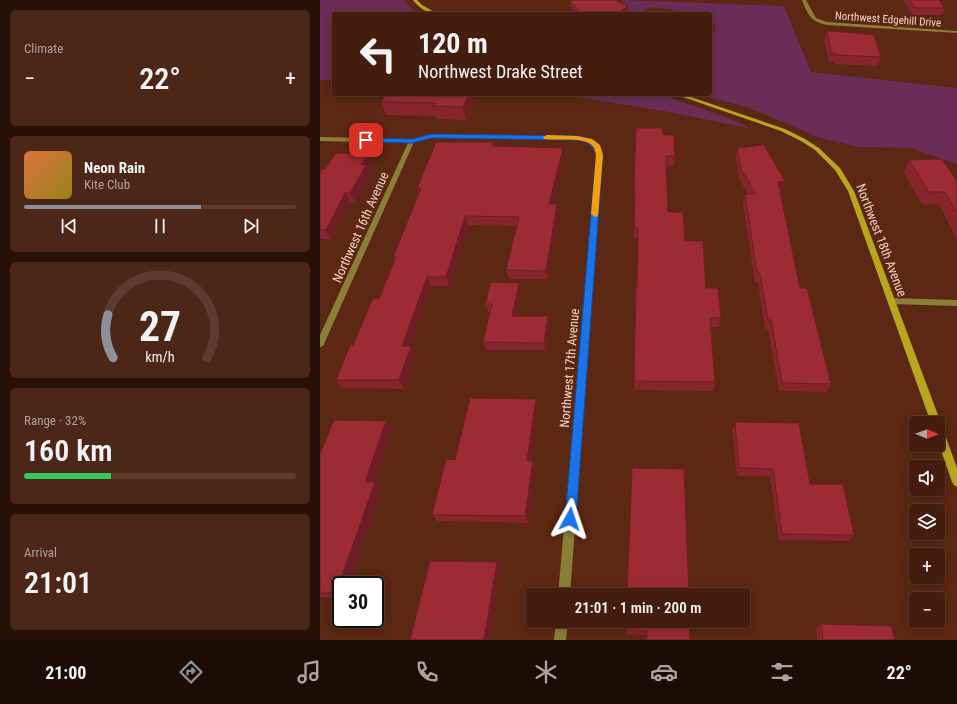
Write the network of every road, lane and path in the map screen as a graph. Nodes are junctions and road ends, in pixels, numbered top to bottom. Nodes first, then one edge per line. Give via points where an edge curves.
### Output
1 (415, 0) edge
2 (804, 0) edge
3 (432, 12) edge
4 (957, 32) edge
5 (682, 96) edge
6 (320, 139) edge
7 (412, 141) junction
8 (891, 301) junction
9 (957, 303) edge
10 (320, 344) edge
11 (933, 416) edge
12 (945, 449) edge
13 (957, 482) edge
14 (565, 588) edge
15 (561, 628) edge
16 (560, 640) edge

1 - 3 street via 420,6
2 - 4 street, Northwest Edgehill Drive via 812,18 817,22
5 - 8 street, Northwest 18th Avenue via 783,130 812,146 833,164 851,191
6 - 7 street
7 - 10 street, Northwest 16th Avenue
7 - 14 street, Northwest 17th Avenue via 432,136 577,138 590,140 596,145 600,155
8 - 9 street
8 - 11 street, Northwest 18th Avenue
12 - 13 street
15 - 16 street

